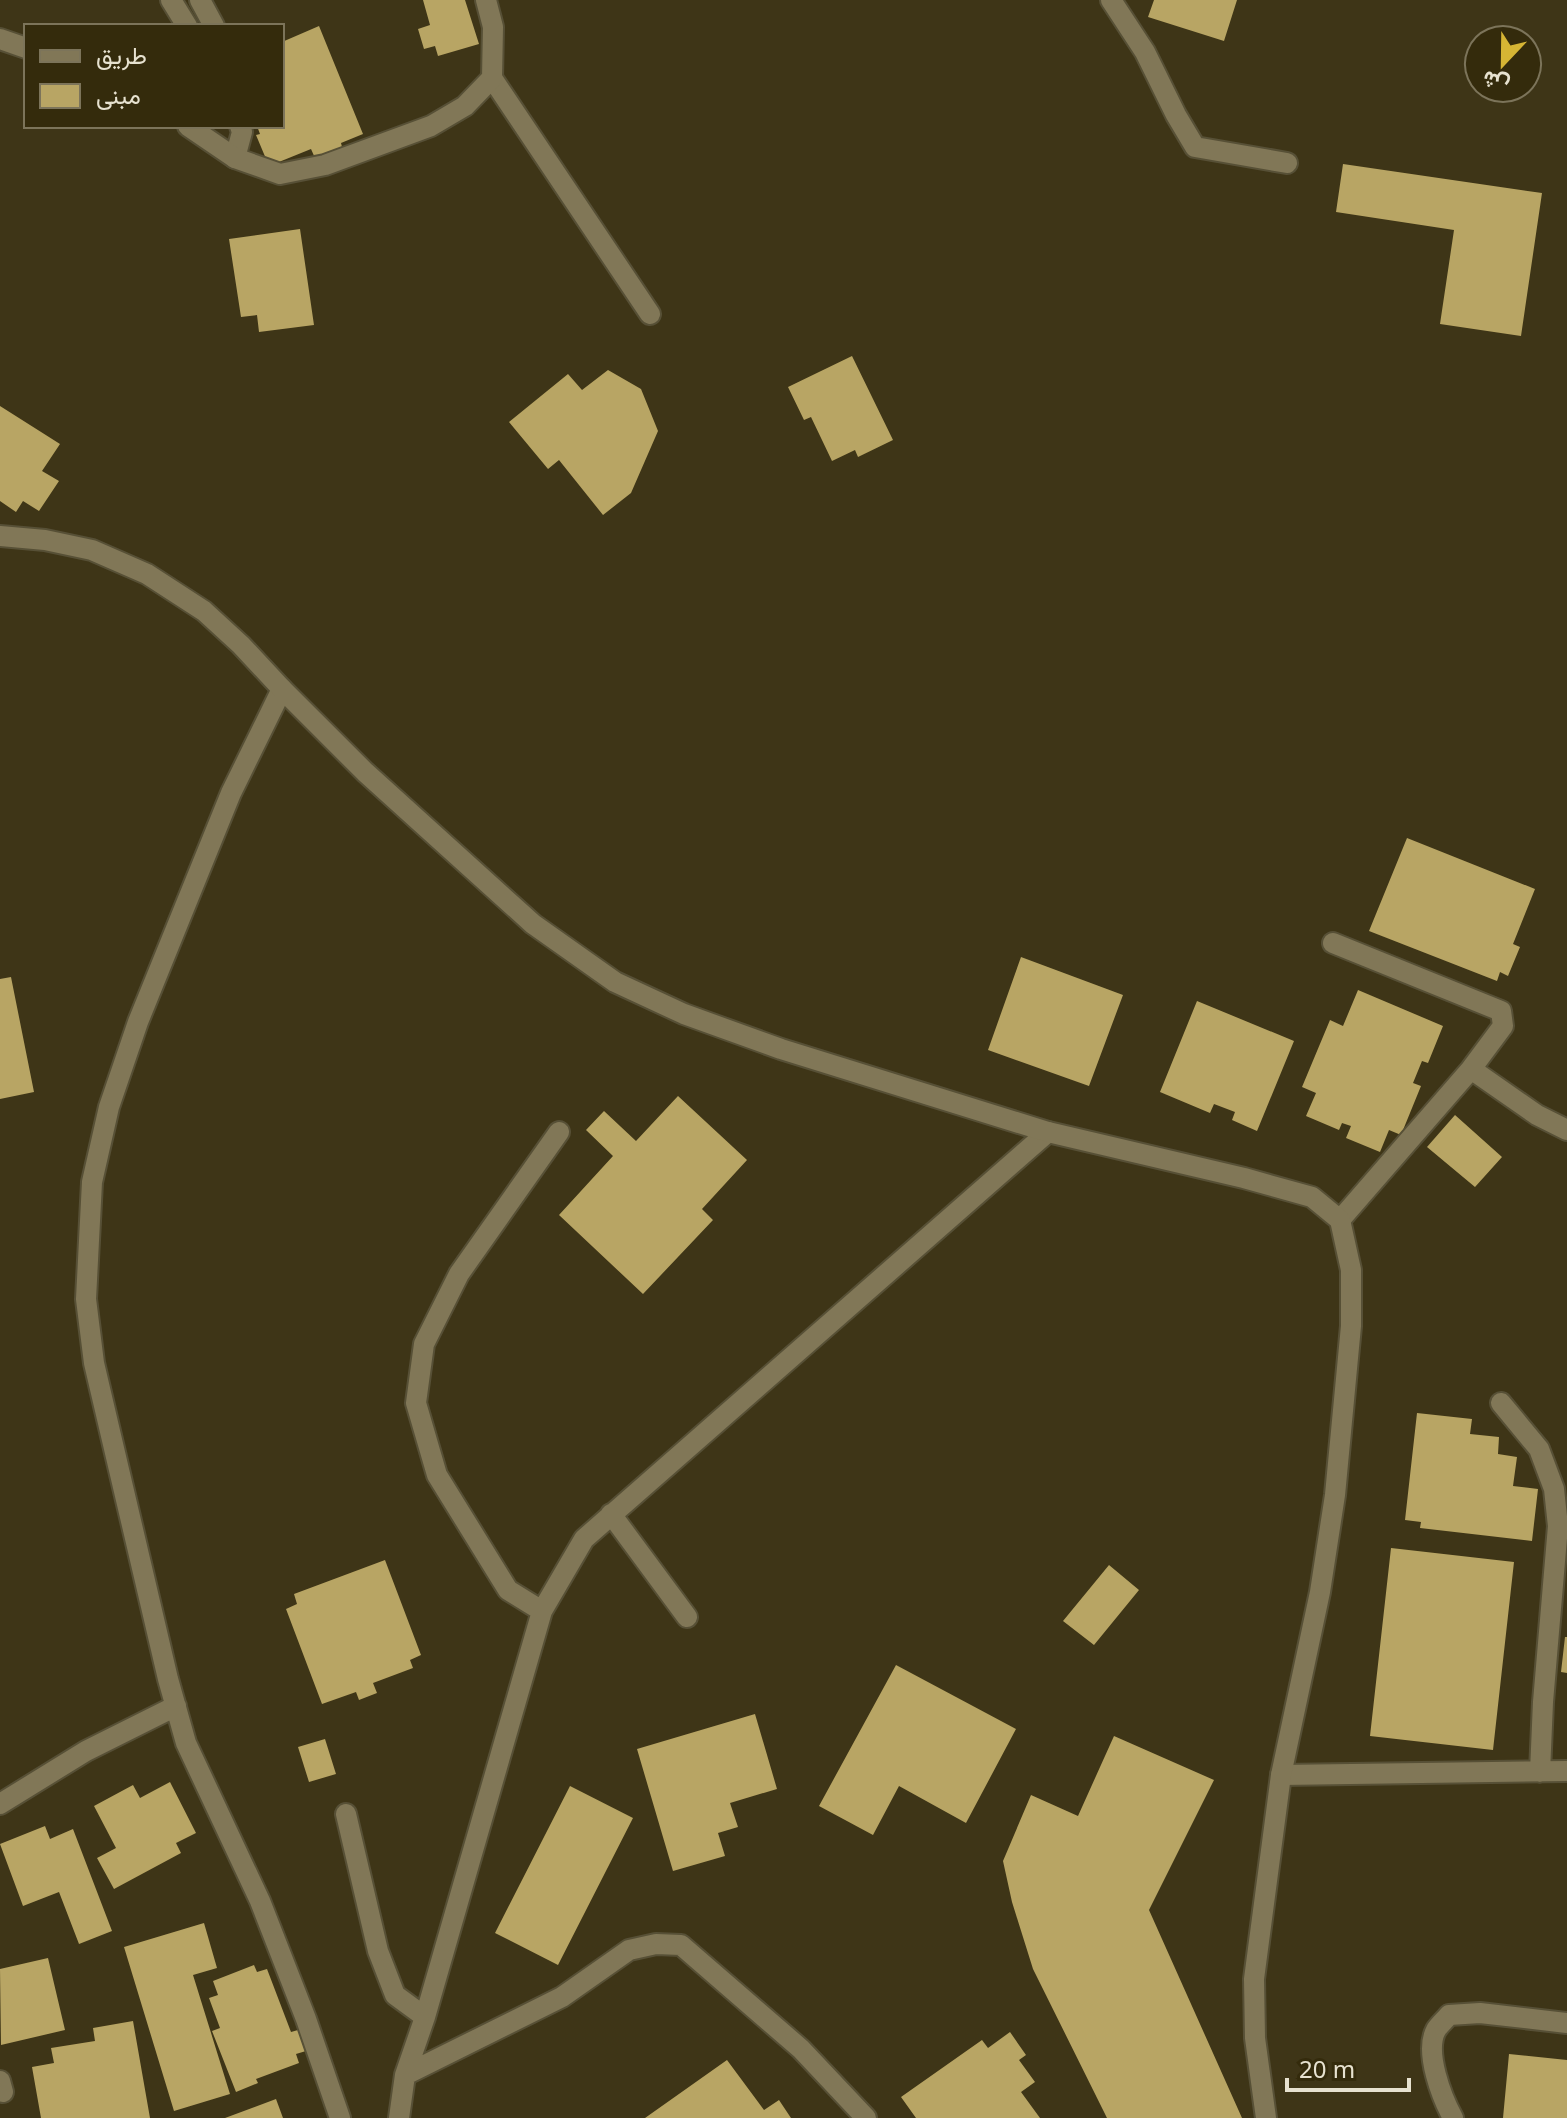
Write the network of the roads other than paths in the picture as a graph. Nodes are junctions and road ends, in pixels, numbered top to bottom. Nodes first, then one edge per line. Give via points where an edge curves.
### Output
1 (171, 0) edge
2 (200, 0) edge
3 (486, 0) edge
4 (1111, 0) edge
5 (186, 24) edge
6 (213, 24) edge
7 (0, 39) edge
8 (24, 47) edge
9 (492, 78) junction
10 (191, 128) edge
11 (241, 128) edge
12 (235, 158) junction
13 (1287, 163) dead end
14 (650, 314) dead end
15 (0, 536) edge
16 (282, 689) junction
17 (1333, 943) dead end
18 (1471, 1069) junction
19 (1567, 1130) edge
20 (559, 1132) dead end
21 (1048, 1132) junction
22 (1340, 1220) junction
23 (1501, 1403) dead end
24 (611, 1514) junction
25 (542, 1611) junction
26 (687, 1617) dead end
27 (176, 1706) junction
28 (1567, 1771) edge
29 (1540, 1772) junction
30 (1281, 1775) junction
31 (0, 1804) edge
32 (346, 1814) dead end
33 (425, 2017) junction
34 (1567, 2023) edge
35 (405, 2075) junction
36 (340, 2118) edge
37 (399, 2118) edge
38 (866, 2118) edge
39 (1266, 2118) edge
40 (1453, 2118) edge

1 - 5 street
2 - 6 street
3 - 9 street via 493,27
4 - 13 street via 1195,147
7 - 8 street
9 - 12 street via 465,106 431,126 325,165 280,174
9 - 14 street
10 - 12 street
11 - 12 street
15 - 16 street via 92,550 147,574 204,611
16 - 21 street via 533,924 615,982 781,1049
16 - 27 street via 231,793 138,1022 109,1107 92,1182 86,1299 94,1363
17 - 18 street via 1501,1011 1503,1026
18 - 19 street
18 - 22 street
20 - 25 street via 459,1274 424,1344 416,1403 437,1475 508,1590
21 - 22 street via 1312,1197
21 - 24 street
22 - 30 street via 1351,1270 1351,1326 1335,1495
23 - 29 street via 1539,1449 1554,1489 1558,1526
24 - 25 street via 584,1539
24 - 26 street
25 - 33 street
27 - 31 street via 86,1751
27 - 36 street via 186,1743 260,1901
28 - 29 street
29 - 30 street
30 - 39 street via 1254,1979 1255,2038
32 - 33 street via 378,1951 395,1995
33 - 35 street
34 - 40 street via 1480,2013 1449,2015 1435,2032 1431,2054
35 - 37 street
35 - 38 street via 562,1997 629,1950 681,1945 801,2049

